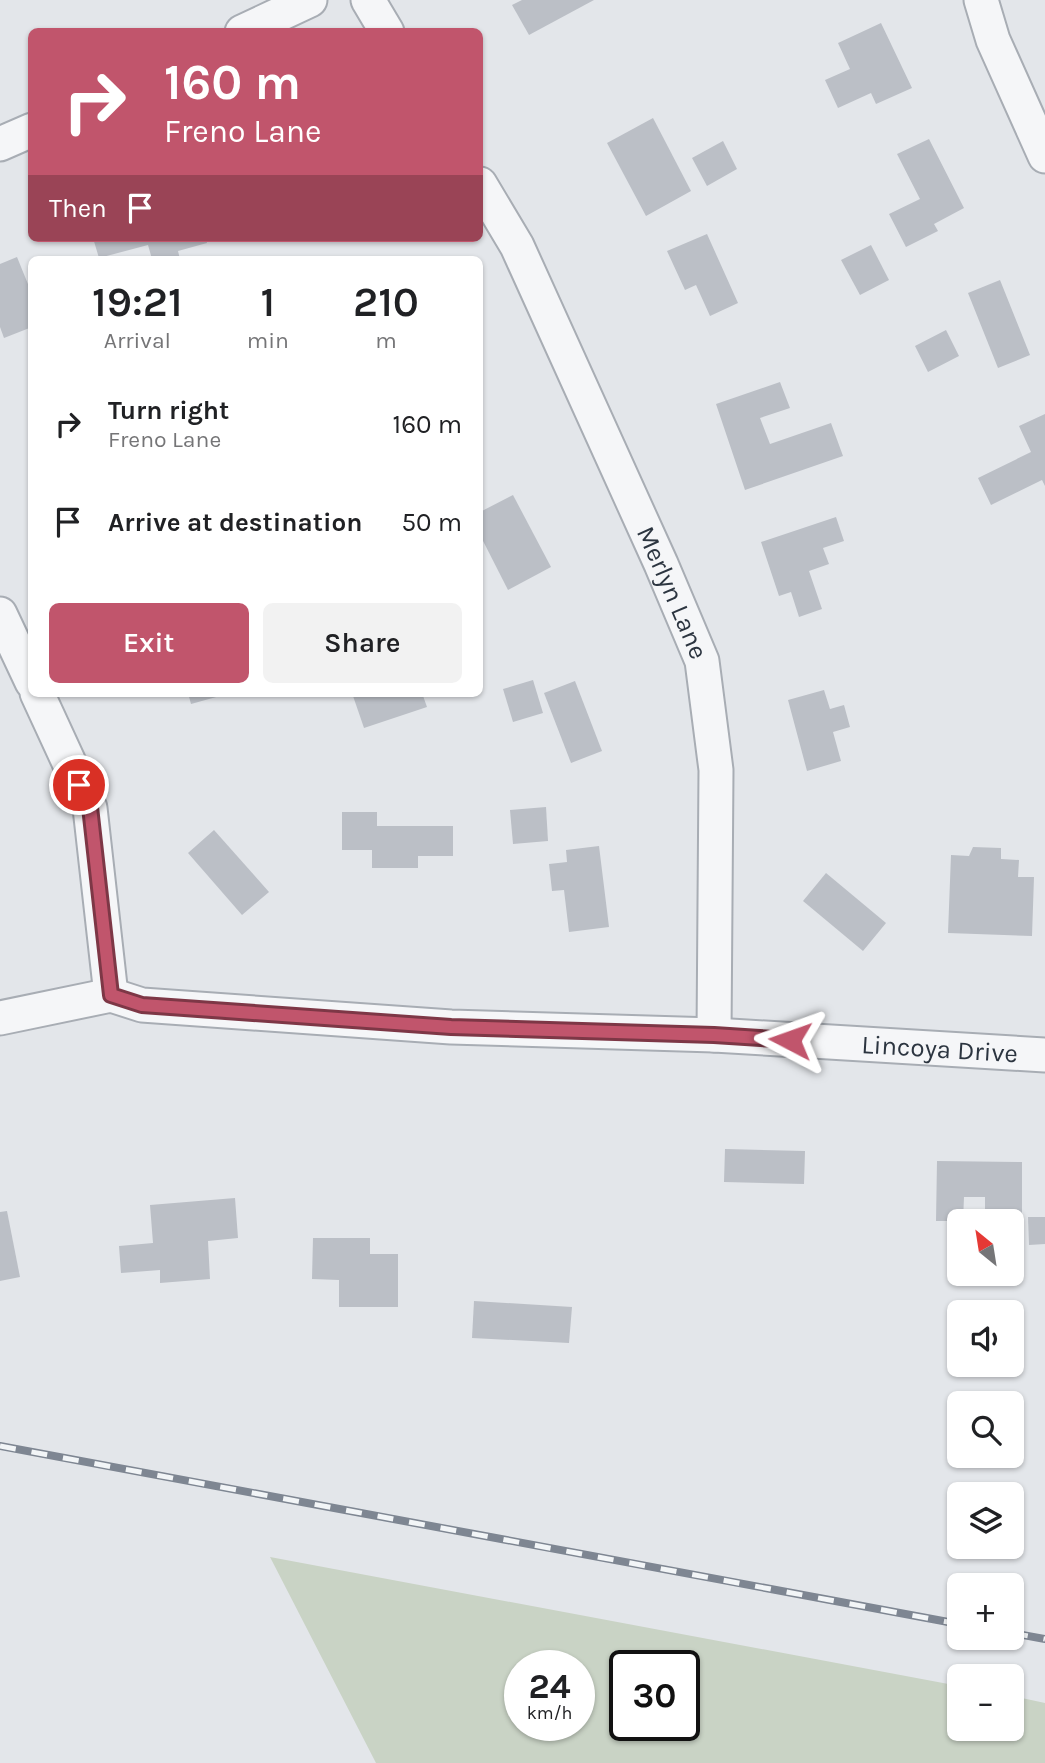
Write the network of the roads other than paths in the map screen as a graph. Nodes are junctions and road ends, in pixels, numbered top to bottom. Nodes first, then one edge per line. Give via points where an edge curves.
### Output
1 (310, 0) edge
2 (369, 0) edge
3 (981, 0) edge
4 (250, 28) edge
5 (385, 28) edge
6 (28, 132) edge
7 (0, 144) edge
8 (1045, 156) edge
9 (483, 189) edge
10 (0, 614) edge
11 (28, 674) edge
12 (39, 697) edge
13 (111, 995) junction
14 (0, 1018) edge
15 (714, 1035) junction
16 (1045, 1055) edge

1 - 4 street
2 - 5 street
3 - 8 street via 993,40
6 - 7 street
9 - 15 street, Merlyn Lane via 517,246 702,661 716,770
10 - 11 street
12 - 13 street via 90,807
13 - 14 street, Lincoya Drive
13 - 15 street, Lincoya Drive via 142,1005 451,1027
15 - 16 street, Lincoya Drive

